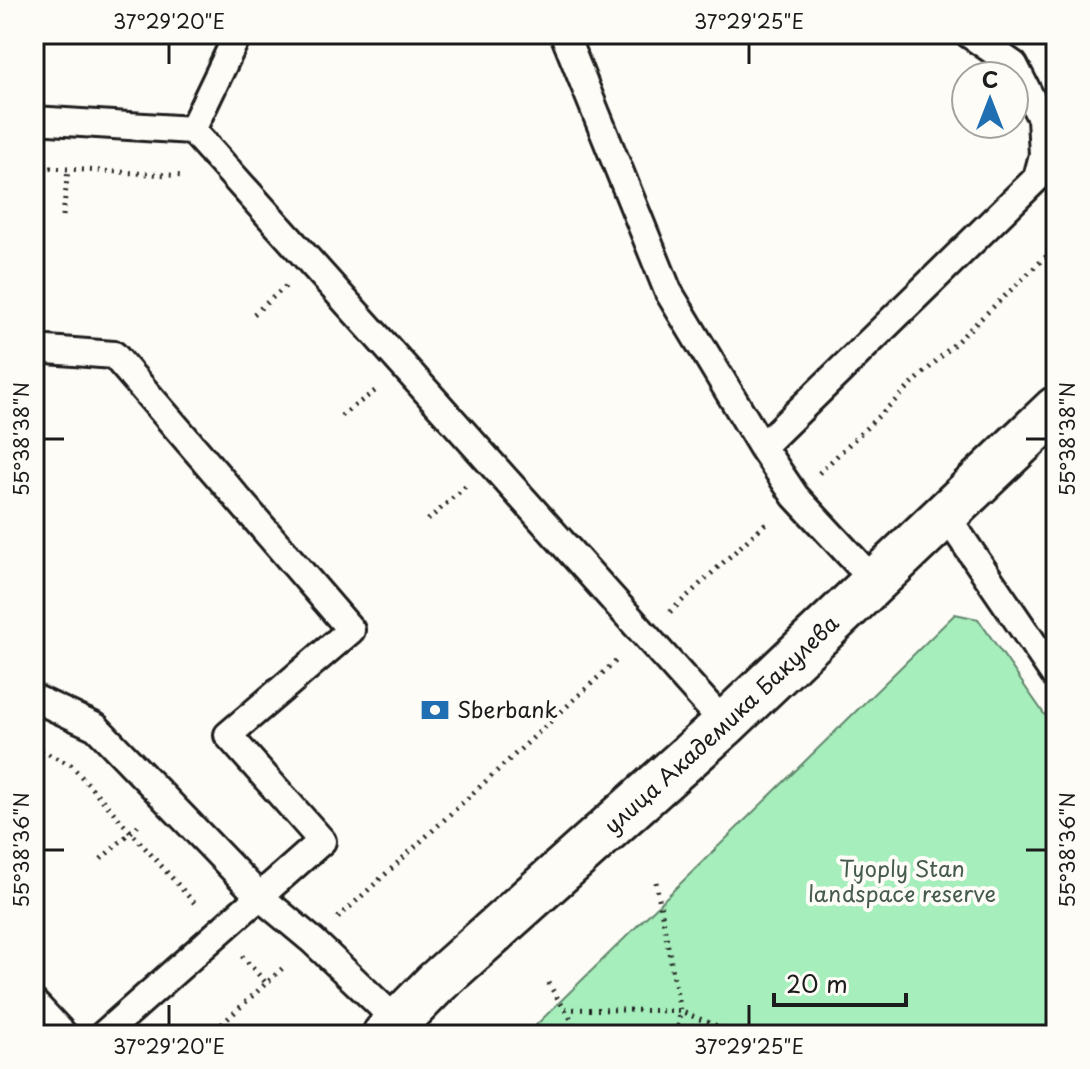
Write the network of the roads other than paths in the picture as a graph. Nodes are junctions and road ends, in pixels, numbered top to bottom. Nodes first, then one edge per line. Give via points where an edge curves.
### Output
1 (238, 34) edge
2 (564, 34) edge
3 (969, 34) edge
4 (34, 120) edge
5 (192, 130) junction
6 (34, 349) edge
7 (1056, 409) edge
8 (762, 447) junction
9 (945, 514) junction
10 (875, 582) junction
11 (1056, 677) edge
12 (34, 698) edge
13 (725, 724) junction
14 (259, 896) junction
15 (34, 1003) edge
16 (392, 1029) edge
17 (64, 1035) edge
18 (103, 1035) edge

1 - 5 lane
2 - 8 lane via 668,291
3 - 8 lane via 1014,65 1041,118 1043,155 1037,178
4 - 5 lane
5 - 13 lane
6 - 14 lane via 114,355 351,630 228,735 322,841
7 - 9 street, улица Академика Бакулева
8 - 10 lane via 795,496
9 - 10 street, улица Академика Бакулева
9 - 11 lane
10 - 13 street, улица Академика Бакулева
12 - 14 lane via 96,727
13 - 16 street, улица Академика Бакулева via 436,983
14 - 16 lane via 313,941
14 - 18 lane
15 - 17 lane

